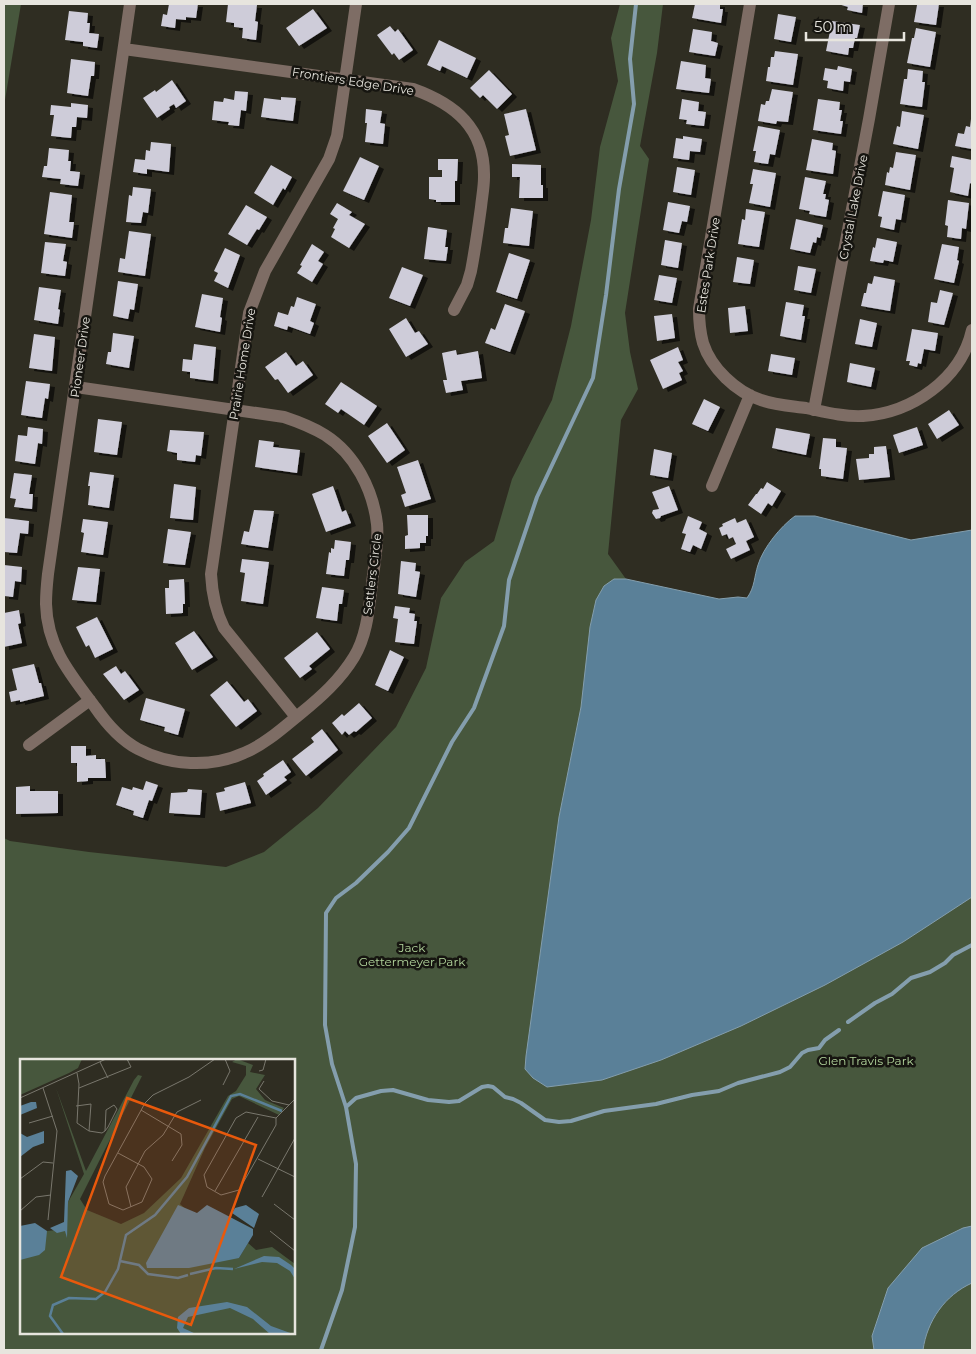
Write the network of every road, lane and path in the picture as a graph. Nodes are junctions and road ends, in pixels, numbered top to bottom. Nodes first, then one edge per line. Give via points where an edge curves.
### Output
1 (130, 4) edge
2 (356, 4) edge
3 (750, 4) edge
4 (889, 4) edge
5 (124, 49) junction
6 (345, 79) junction
7 (454, 310) dead end
8 (972, 330) edge
9 (76, 387) junction
10 (750, 395) junction
11 (235, 410) junction
12 (814, 410) junction
13 (712, 486) dead end
14 (90, 700) junction
15 (296, 718) junction
16 (29, 745) dead end

1 - 5 street, Pioneer Drive
2 - 6 street, Prairie Home Drive
3 - 10 street, Estes Park Drive via 700,309 704,344 712,361 736,386
4 - 12 street, Crystal Lake Drive
5 - 6 street, Frontiers Edge Drive
5 - 9 street, Pioneer Drive
6 - 7 street, Frontiers Edge Drive via 413,89 431,96 462,117 478,140 484,178 476,241 467,285
6 - 11 street, Prairie Home Drive via 337,136 329,159 265,272 249,313
8 - 12 street, Estes Park Drive via 961,359 934,389 915,401 881,414 861,416
9 - 11 street, Settlers Circle
9 - 14 street, Pioneer Drive via 46,602 47,620 57,654
10 - 12 street, Estes Park Drive
10 - 13 street
11 - 15 street, Prairie Home Drive via 212,560 212,593 224,628
11 - 15 street, Settlers Circle via 284,417 327,436 357,468 373,502 377,525 376,549 363,637 342,677
14 - 15 street, Settlers Circle via 101,716 137,748 178,762 203,763 244,753
14 - 16 street

